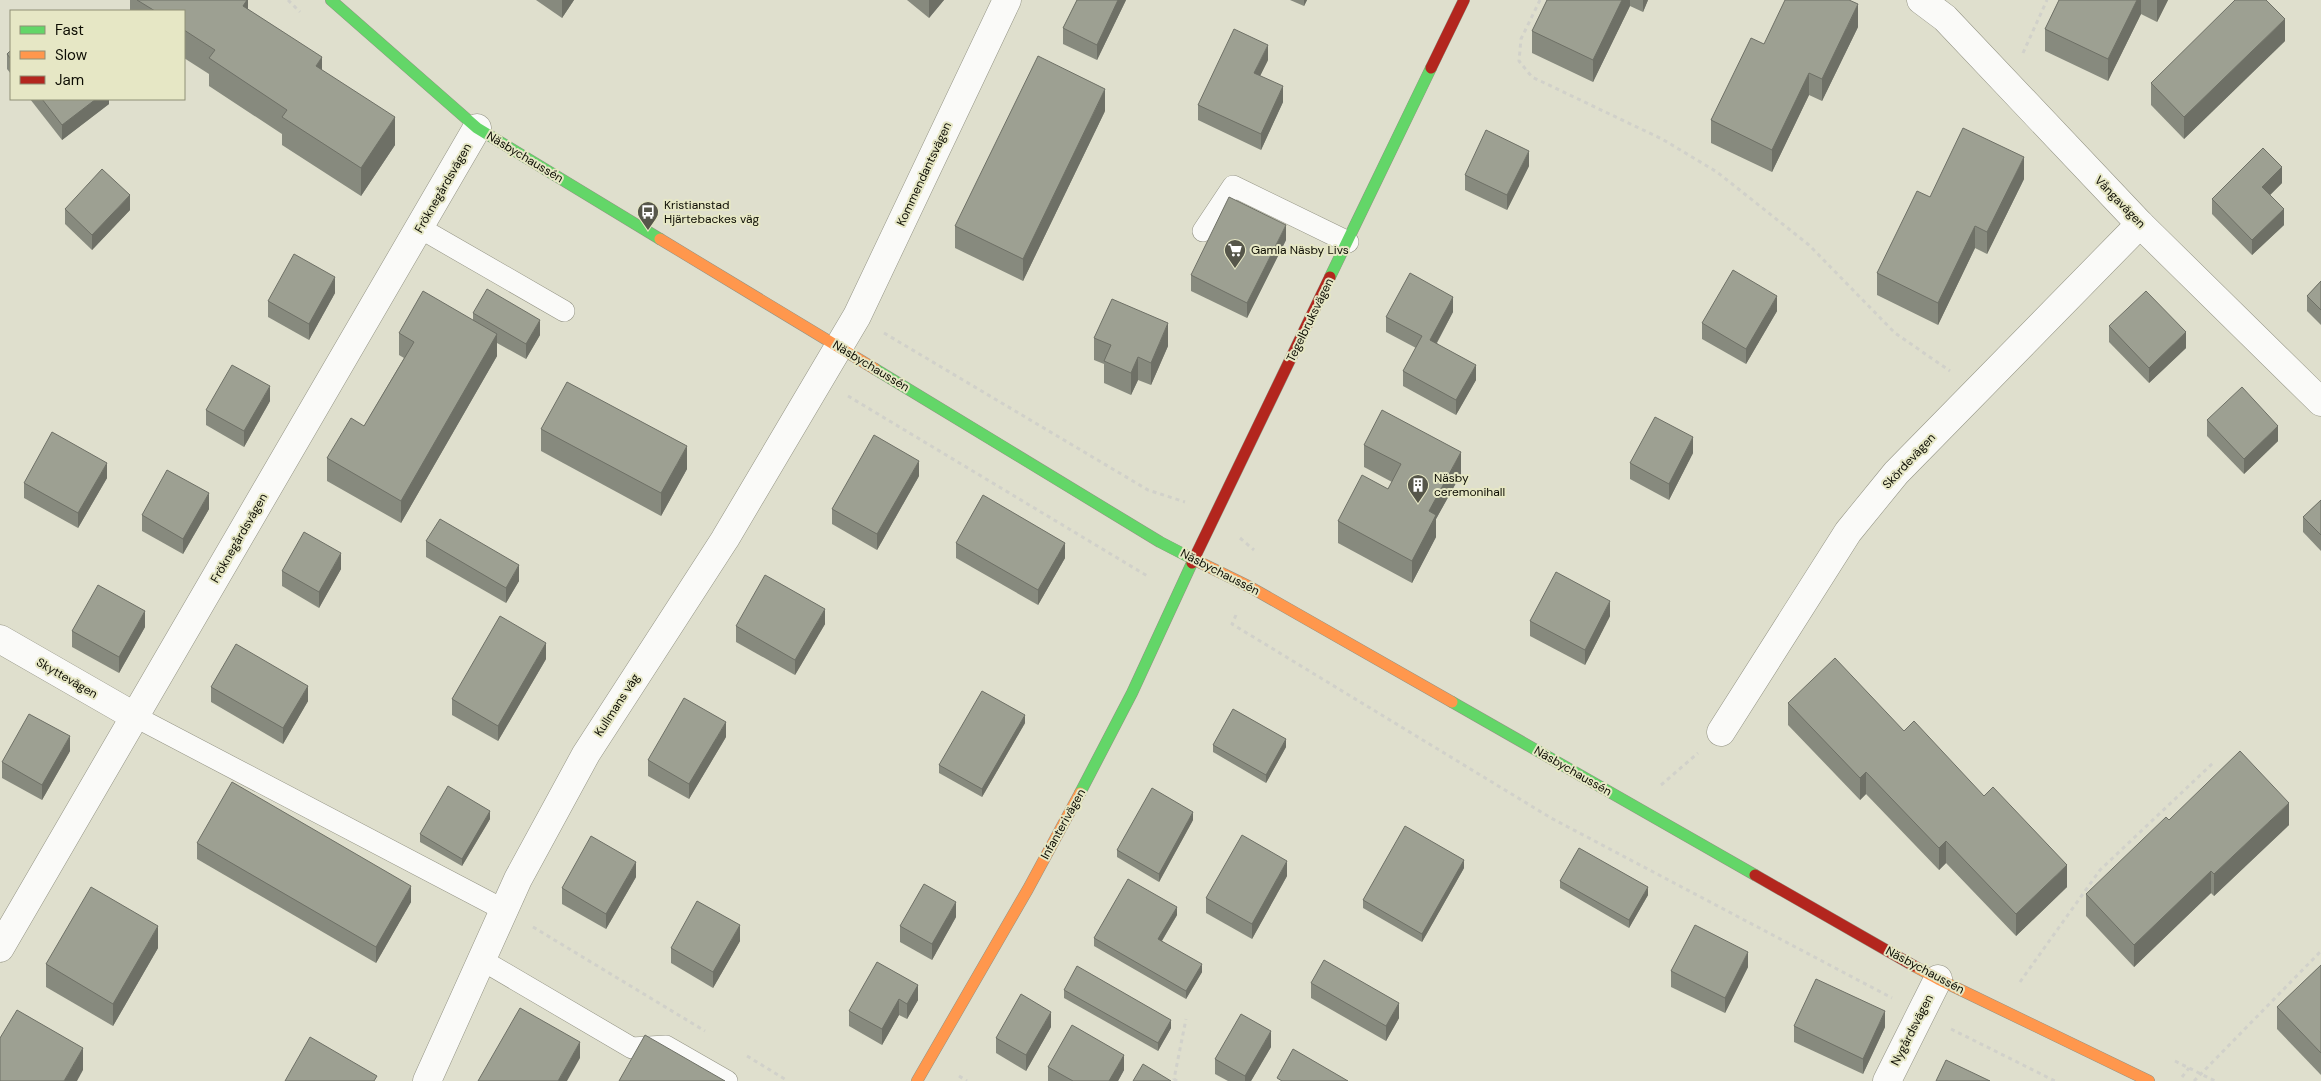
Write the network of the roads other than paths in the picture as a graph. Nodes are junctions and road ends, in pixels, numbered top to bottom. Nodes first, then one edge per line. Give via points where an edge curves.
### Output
1 (331, 0) edge
2 (1006, 0) edge
3 (1464, 0) edge
4 (1921, 0) edge
5 (478, 128) junction
6 (2140, 224) junction
7 (420, 228) junction
8 (1203, 230) dead end
9 (1348, 242) junction
10 (564, 311) dead end
11 (839, 346) junction
12 (2321, 402) edge
13 (1194, 558) junction
14 (0, 639) edge
15 (134, 716) junction
16 (1721, 732) road end
17 (504, 910) junction
18 (0, 948) edge
19 (482, 960) junction
20 (1938, 979) junction
21 (427, 1081) edge
22 (727, 1081) edge
23 (917, 1081) edge
24 (1887, 1081) edge
25 (2149, 1081) edge

1 - 5 street, Näsbychaussén
2 - 11 street, Kommendantsvägen via 857,316
3 - 9 street, Tegelbruksvägen
4 - 6 street, Vångavägen via 1945,18
5 - 7 street, Fröknegårdsvägen
5 - 11 street, Näsbychaussén
6 - 12 street, Vångavägen
6 - 16 street, Skördevägen via 1896,473 1848,532
7 - 10 lane
7 - 15 street, Fröknegårdsvägen
8 - 9 lane via 1232,186
9 - 13 street, Tegelbruksvägen
11 - 13 street, Näsbychaussén via 1160,542
11 - 17 street, Kullmans väg via 725,539 586,754
13 - 20 street, Näsbychaussén
13 - 23 street, Infanterivägen via 1099,759
14 - 15 street, Skyttevägen
15 - 17 lane
15 - 18 street, Fröknegårdsvägen
17 - 19 street, Kullmans väg
19 - 21 street, Kullmans väg
19 - 22 lane via 632,1048 666,1046
20 - 24 street, Nygårdsvägen
20 - 25 street, Näsbychaussén

